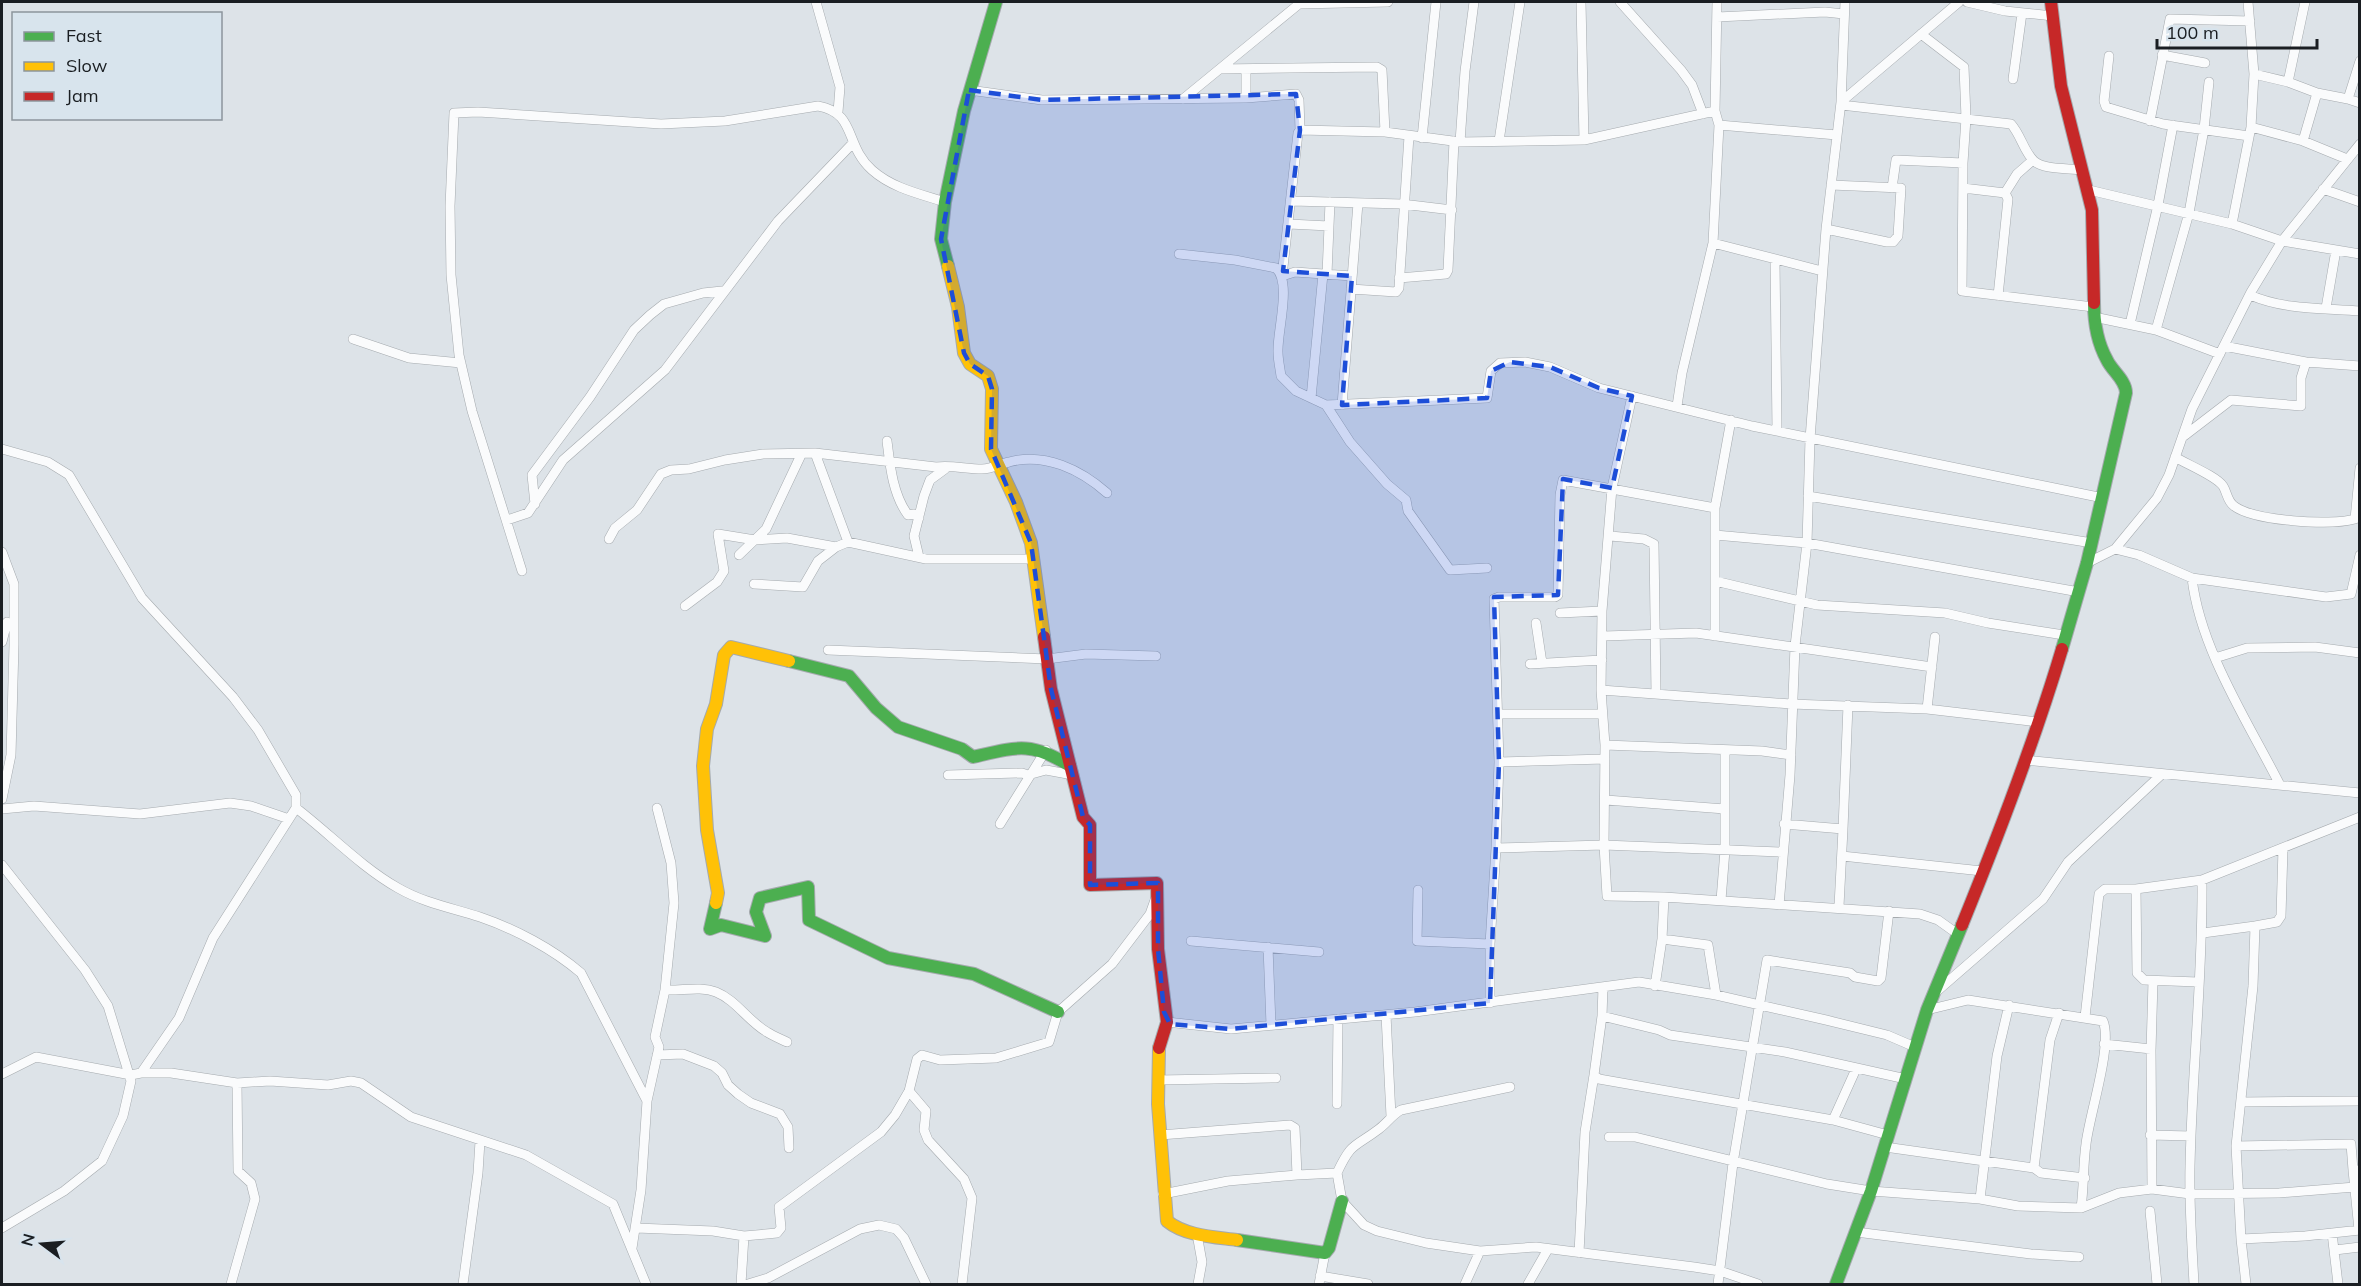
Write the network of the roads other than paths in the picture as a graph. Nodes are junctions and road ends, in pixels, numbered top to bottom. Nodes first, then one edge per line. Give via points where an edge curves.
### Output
1 (816, 2) edge
2 (996, 2) edge
3 (1388, 2) edge
4 (1436, 2) edge
5 (1474, 2) edge
6 (1520, 2) edge
7 (1581, 2) edge
8 (1620, 2) edge
9 (1717, 2) edge
10 (1845, 2) edge
11 (1959, 2) edge
12 (1972, 2) edge
13 (2051, 2) edge
14 (2248, 2) edge
15 (2305, 2) edge
16 (2022, 13) junction
17 (1844, 14) junction
18 (2053, 16) junction
19 (1717, 17) junction
20 (2250, 21) junction
21 (1921, 34) junction
22 (2162, 55) junction
23 (2109, 56) dead end
24 (2360, 61) edge
25 (2205, 63) dead end
26 (1220, 69) junction
27 (1246, 69) junction
28 (2254, 74) junction
29 (2013, 79) dead end
30 (2209, 82) dead end
31 (2288, 82) junction
32 (969, 90) junction
33 (2317, 93) junction
34 (1246, 98) junction
35 (1183, 99) junction
36 (2348, 99) junction
37 (1841, 103) junction
38 (2360, 103) edge
39 (1716, 111) junction
40 (838, 112) junction
41 (1703, 114) junction
42 (1966, 118) junction
43 (2150, 121) junction
44 (1719, 125) junction
45 (2173, 125) junction
46 (2204, 129) junction
47 (1300, 130) junction
48 (2250, 131) junction
49 (1385, 132) junction
50 (1837, 135) junction
51 (1408, 136) junction
52 (1422, 138) junction
53 (1584, 140) junction
54 (1499, 141) junction
55 (2303, 141) junction
56 (1457, 142) junction
57 (853, 143) junction
58 (2360, 144) edge
59 (2347, 159) junction
60 (2032, 160) junction
61 (1963, 163) junction
62 (2082, 170) junction
63 (1831, 185) junction
64 (1892, 188) junction
65 (1963, 188) junction
66 (2323, 189) junction
67 (2089, 190) junction
68 (2005, 193) junction
69 (1292, 201) junction
70 (945, 202) junction
71 (1330, 202) junction
72 (2360, 202) edge
73 (1358, 203) junction
74 (1402, 204) junction
75 (2158, 205) junction
76 (1452, 210) junction
77 (2189, 213) junction
78 (1289, 224) junction
79 (2232, 224) junction
80 (1329, 226) junction
81 (1826, 229) junction
82 (2282, 241) junction
83 (1713, 243) junction
84 (2336, 250) junction
85 (1179, 254) dead end
86 (2360, 254) edge
87 (1775, 261) junction
88 (1822, 271) junction
89 (1325, 274) junction
90 (1282, 276) junction
91 (1352, 276) junction
92 (1399, 278) junction
93 (1351, 289) junction
94 (723, 291) junction
95 (2250, 295) junction
96 (1998, 296) junction
97 (2326, 308) junction
98 (2360, 311) edge
99 (2093, 312) junction
100 (2130, 324) junction
101 (2156, 330) junction
102 (352, 339) dead end
103 (2222, 350) junction
104 (2306, 362) junction
105 (461, 363) junction
106 (2360, 366) edge
107 (1632, 396) junction
108 (1311, 398) junction
109 (1326, 405) junction
110 (1342, 405) junction
111 (1677, 406) junction
112 (1731, 420) junction
113 (1777, 430) junction
114 (2182, 437) junction
115 (1810, 439) junction
116 (887, 441) dead end
117 (2, 449) edge
118 (815, 453) junction
119 (801, 455) junction
120 (2175, 458) junction
121 (890, 461) junction
122 (947, 466) junction
123 (999, 466) junction
124 (2360, 468) edge
125 (1612, 488) junction
126 (1107, 493) dead end
127 (1808, 496) junction
128 (2103, 498) junction
129 (535, 504) junction
130 (1715, 508) junction
131 (919, 518) junction
132 (507, 520) junction
133 (1715, 535) junction
134 (1610, 536) junction
135 (609, 539) dead end
136 (755, 540) junction
137 (848, 542) junction
138 (1807, 543) junction
139 (2092, 543) junction
140 (836, 547) junction
141 (2115, 549) junction
142 (2, 552) edge
143 (739, 555) dead end
144 (2360, 555) edge
145 (919, 558) junction
146 (1033, 559) junction
147 (2087, 563) junction
148 (1487, 568) dead end
149 (522, 571) dead end
150 (2192, 578) junction
151 (1715, 581) junction
152 (754, 584) dead end
153 (2079, 592) junction
154 (1802, 602) junction
155 (685, 606) dead end
156 (1602, 611) junction
157 (1560, 613) dead end
158 (7, 622) dead end
159 (1536, 623) dead end
160 (1657, 634) junction
161 (2064, 635) junction
162 (1604, 636) junction
163 (1715, 636) junction
164 (1935, 637) dead end
165 (2, 642) edge
166 (1796, 646) junction
167 (828, 650) dead end
168 (2360, 653) edge
169 (1156, 656) dead end
170 (2215, 658) junction
171 (1047, 659) junction
172 (1602, 660) junction
173 (1542, 663) junction
174 (1530, 664) dead end
175 (1932, 667) junction
176 (1601, 690) junction
177 (1656, 694) junction
178 (1791, 704) junction
179 (1848, 705) junction
180 (1927, 709) junction
181 (1498, 714) junction
182 (1602, 714) junction
183 (2039, 722) junction
184 (1605, 745) junction
185 (1046, 750) junction
186 (1725, 750) junction
187 (1791, 755) junction
188 (1605, 759) junction
189 (2025, 760) junction
190 (1499, 762) junction
191 (1071, 771) junction
192 (948, 774) dead end
193 (2162, 774) junction
194 (1028, 775) junction
195 (2280, 786) junction
196 (2360, 793) edge
197 (2, 799) edge
198 (1606, 800) junction
199 (296, 808) junction
200 (657, 808) dead end
201 (2, 809) edge
202 (1725, 809) junction
203 (2360, 817) edge
204 (289, 819) junction
205 (1000, 824) dead end
206 (1784, 824) junction
207 (1843, 829) junction
208 (1604, 845) junction
209 (1496, 848) junction
210 (2283, 848) junction
211 (1725, 850) junction
212 (1782, 852) junction
213 (1842, 856) junction
214 (2, 865) edge
215 (1982, 871) junction
216 (2202, 880) junction
217 (2136, 889) junction
218 (1418, 890) dead end
219 (1158, 892) junction
220 (1664, 897) junction
221 (1721, 900) junction
222 (1779, 905) junction
223 (1839, 906) junction
224 (1889, 911) junction
225 (2255, 926) junction
226 (2203, 933) junction
227 (1959, 934) junction
228 (1662, 939) junction
229 (1191, 941) dead end
230 (1490, 944) junction
231 (1268, 947) junction
232 (1319, 952) dead end
233 (2153, 981) junction
234 (2198, 982) junction
235 (1655, 986) junction
236 (1603, 987) junction
237 (665, 990) junction
238 (1934, 993) junction
239 (1716, 995) junction
240 (1490, 1003) junction
241 (1761, 1005) junction
242 (2009, 1005) junction
243 (1927, 1011) junction
244 (1058, 1012) junction
245 (2059, 1012) junction
246 (1386, 1015) junction
247 (1602, 1016) junction
248 (2085, 1017) junction
249 (1338, 1019) junction
250 (1167, 1022) junction
251 (1271, 1025) junction
252 (788, 1042) dead end
253 (2104, 1044) junction
254 (1752, 1047) junction
255 (1915, 1047) junction
256 (2151, 1051) junction
257 (657, 1055) junction
258 (1856, 1069) junction
259 (2, 1074) edge
260 (136, 1074) junction
261 (1594, 1075) junction
262 (1276, 1078) dead end
263 (1906, 1079) junction
264 (1158, 1080) junction
265 (237, 1083) junction
266 (1510, 1087) dead end
267 (909, 1091) junction
268 (647, 1101) junction
269 (2360, 1101) edge
270 (2241, 1102) junction
271 (1337, 1104) dead end
272 (1742, 1104) junction
273 (1391, 1116) junction
274 (1833, 1120) junction
275 (1160, 1135) junction
276 (2150, 1135) junction
277 (2191, 1136) junction
278 (1609, 1137) dead end
279 (480, 1141) junction
280 (1886, 1141) junction
281 (2236, 1146) junction
282 (789, 1148) dead end
283 (1733, 1162) junction
284 (1984, 1162) junction
285 (2034, 1167) junction
286 (2356, 1170) edge
287 (1337, 1173) junction
288 (1297, 1175) junction
289 (2085, 1178) junction
290 (2355, 1187) junction
291 (2151, 1189) junction
292 (1871, 1191) junction
293 (2239, 1192) junction
294 (1163, 1194) junction
295 (2190, 1194) junction
296 (1980, 1199) junction
297 (1342, 1201) junction
298 (2080, 1208) junction
299 (2150, 1210) dead end
300 (2, 1228) edge
301 (636, 1228) junction
302 (2359, 1230) edge
303 (1856, 1232) junction
304 (2332, 1233) junction
305 (1197, 1234) junction
306 (744, 1236) junction
307 (2241, 1239) junction
308 (2360, 1247) edge
309 (632, 1248) junction
310 (1548, 1249) junction
311 (2335, 1250) junction
312 (1480, 1251) junction
313 (1325, 1253) junction
314 (1579, 1253) junction
315 (2079, 1257) dead end
316 (1720, 1271) junction
317 (1319, 1280) edge
318 (231, 1284) edge
319 (463, 1284) edge
320 (646, 1284) edge
321 (741, 1284) edge
322 (748, 1284) edge
323 (926, 1284) edge
324 (962, 1284) edge
325 (1198, 1284) edge
326 (1368, 1284) edge
327 (1465, 1284) edge
328 (1528, 1284) edge
329 (1718, 1284) edge
330 (1758, 1284) edge
331 (1836, 1284) edge
332 (2157, 1284) edge
333 (2194, 1284) edge
334 (2246, 1284) edge
335 (2338, 1284) edge

1 - 40 street via 840,87
2 - 32 street
3 - 26 street via 1299,4
4 - 52 street
5 - 56 street
6 - 54 street
7 - 53 street
8 - 41 street via 1681,70 1692,85
9 - 19 street
10 - 17 street
11 - 21 street
12 - 16 street
13 - 18 street
14 - 20 street
15 - 31 street
16 - 18 street
16 - 29 street
17 - 19 street
17 - 37 street
18 - 62 street via 2061,86
19 - 39 street
20 - 22 street via 2170,19
20 - 28 street
21 - 37 street
21 - 42 street via 1964,67
22 - 25 street
22 - 43 street
23 - 43 street via 2106,107
24 - 36 street
26 - 27 street
26 - 35 street
27 - 34 street
27 - 49 street via 1382,69
28 - 31 street
28 - 48 street
30 - 46 street
31 - 33 street
32 - 35 street via 1042,100
32 - 70 street
33 - 36 street
33 - 55 street
34 - 35 street
34 - 47 street via 1296,94
36 - 38 street
37 - 42 street
37 - 50 street
39 - 41 street
39 - 44 street
40 - 57 street
40 - 105 street via 818,106 725,121 661,124 454,113 451,275
41 - 53 street
42 - 60 street via 2011,124
42 - 61 street
43 - 45 street
44 - 50 street
44 - 83 street
45 - 46 street
45 - 75 street
46 - 48 street
46 - 77 street
47 - 49 street
47 - 69 street
48 - 55 street
48 - 79 street
49 - 51 street
50 - 63 street
51 - 52 street
51 - 74 street
52 - 56 street
53 - 54 street
54 - 56 street
55 - 59 street
56 - 76 street
57 - 70 street via 872,170 886,180
57 - 94 street via 778,220
58 - 59 street
59 - 66 street
60 - 62 street
60 - 68 street
61 - 64 street via 1896,160
61 - 65 street
62 - 67 street
63 - 64 street
63 - 81 street
64 - 81 street via 1901,188 1898,236 1893,242
65 - 68 street
65 - 96 street via 1962,291
66 - 72 street
66 - 82 street
67 - 75 street
67 - 99 street
68 - 96 street via 2008,199
69 - 71 street
69 - 78 street
70 - 123 street via 940,239 958,307 964,353 970,364 988,376 992,389 991,449
71 - 73 street
71 - 80 street
73 - 74 street
73 - 91 street
74 - 76 street
74 - 92 street
75 - 77 street
75 - 100 street
76 - 92 street via 1446,274
77 - 79 street
77 - 101 street
78 - 80 street
78 - 90 street
79 - 82 street
80 - 89 street
81 - 88 street
82 - 84 street
82 - 95 street
83 - 87 street
83 - 111 street
84 - 86 street
84 - 97 street
85 - 90 street via 1276,268
87 - 88 street
87 - 113 street
88 - 115 street
89 - 90 street via 1295,272
89 - 91 street
89 - 108 street
90 - 108 street via 1278,351 1281,376 1296,391
91 - 93 street
92 - 93 street via 1396,292
93 - 110 street
94 - 129 street via 665,370 563,460
94 - 129 street via 703,292 664,304 634,330 532,475
95 - 97 street via 2267,303
95 - 103 street
96 - 99 street
97 - 98 street
99 - 100 street
99 - 128 street via 2107,361 2122,380 2126,393
100 - 101 street
101 - 103 street
102 - 105 street via 409,358
103 - 104 street
103 - 114 street
104 - 106 street
104 - 114 street via 2301,378 2301,406 2231,400
105 - 132 street
107 - 110 street via 1599,388 1550,367 1510,362 1500,363 1491,371 1487,398
107 - 111 street
107 - 125 street
108 - 109 street
109 - 110 street
109 - 148 street via 1350,442 1406,500 1408,511 1450,570
111 - 112 street
112 - 113 street
112 - 130 street
113 - 115 street
114 - 120 street
115 - 127 street
115 - 128 street
116 - 121 street
117 - 199 street via 48,462 69,474 142,598 233,697 258,730 296,795
118 - 119 street
118 - 121 street
118 - 137 street
119 - 135 street via 746,457 661,474 637,510 615,528
119 - 136 street via 766,529
120 - 124 street via 2222,484 2231,504 2248,514 2310,523 2338,524 2355,519
120 - 141 street via 2157,498
121 - 122 street
121 - 131 street via 903,507 908,515
122 - 123 street
122 - 131 street via 930,480
123 - 126 street via 1010,461 1050,460 1078,472
123 - 146 street via 1024,523
125 - 130 street
125 - 134 street
125 - 181 street via 1563,480 1558,595 1494,599
127 - 138 street
127 - 139 street
128 - 139 street
129 - 132 street via 528,513
130 - 133 street
131 - 145 street via 914,536
132 - 149 street
133 - 138 street
133 - 151 street
134 - 156 street
134 - 160 street via 1644,539 1654,544
136 - 140 street via 787,538
136 - 143 street
136 - 155 street via 718,534 724,571 717,582
137 - 140 street
137 - 145 street
138 - 153 street
138 - 154 street
139 - 147 street
140 - 152 street via 818,561 803,587
141 - 147 street
141 - 150 street
142 - 197 street via 14,584 11,755
144 - 150 street via 2351,594 2326,597
145 - 146 street
146 - 171 street
147 - 153 street
150 - 170 street via 2195,605
151 - 154 street
151 - 163 street
153 - 161 street
154 - 161 street via 1859,610 1945,613
154 - 166 street
156 - 157 street
156 - 162 street
158 - 165 street
159 - 173 street
160 - 162 street
160 - 163 street
160 - 177 street
161 - 183 street
162 - 172 street
163 - 166 street
164 - 175 street
166 - 175 street
166 - 178 street
167 - 171 street
168 - 170 street via 2315,647 2247,648
169 - 171 street via 1086,654
170 - 195 street
171 - 191 street
172 - 173 street
172 - 176 street
173 - 174 street
175 - 180 street
176 - 177 street
176 - 182 street
177 - 178 street
178 - 179 street
178 - 187 street
179 - 180 street
179 - 207 street
180 - 183 street
181 - 182 street
181 - 190 street
182 - 184 street
183 - 189 street
184 - 186 street
184 - 188 street
185 - 191 street
185 - 194 street
185 - 244 street via 1031,746 1008,748 973,757 962,749 898,727 849,676 731,646 724,655 703,766 707,830 718,893 710,929 721,925 765,936 756,912 760,898 808,887 809,920 825,924 886,957 987,978
186 - 187 street
186 - 202 street
187 - 206 street
188 - 190 street
188 - 198 street
189 - 193 street
189 - 215 street
190 - 209 street
191 - 194 street via 1046,770
191 - 219 street via 1083,817 1090,825 1090,885 1156,883
192 - 194 street
193 - 195 street
193 - 238 street via 2068,862 2043,899
194 - 205 street
195 - 196 street
198 - 202 street
198 - 208 street
199 - 204 street
199 - 268 street via 398,888 438,906 490,921 581,973
200 - 237 street via 671,863 674,903
201 - 204 street via 34,806 140,814 230,802
202 - 211 street
203 - 210 street
204 - 260 street via 213,938 179,1018
206 - 207 street
206 - 212 street
207 - 213 street
208 - 209 street
208 - 211 street
208 - 220 street via 1607,896
209 - 230 street
210 - 216 street
210 - 225 street via 2282,916 2277,922
211 - 212 street
211 - 221 street
212 - 222 street
213 - 215 street
213 - 223 street
214 - 260 street via 85,970 108,1006
215 - 227 street
216 - 217 street
216 - 226 street
217 - 233 street via 2137,972 2144,980
217 - 248 street via 2105,889 2099,894
218 - 230 street via 1417,941
219 - 244 street via 1150,914 1112,964
219 - 250 street via 1158,949
220 - 221 street
220 - 228 street
221 - 222 street
222 - 223 street
223 - 224 street
224 - 227 street via 1930,916
224 - 241 street via 1878,981 1767,960
225 - 226 street
225 - 270 street
226 - 234 street
227 - 238 street
228 - 235 street
228 - 239 street via 1708,945
229 - 231 street
230 - 240 street
231 - 232 street
231 - 251 street
233 - 234 street
233 - 256 street
234 - 277 street
235 - 236 street via 1639,982
235 - 239 street
236 - 240 street
236 - 247 street
237 - 252 street via 717,993 766,1032
237 - 257 street via 655,1037
238 - 243 street
239 - 241 street
240 - 246 street
241 - 254 street
241 - 255 street via 1887,1035
242 - 243 street via 1968,1000
242 - 245 street
242 - 284 street via 1997,1056
243 - 255 street
244 - 267 street via 1049,1042 1035,1047 996,1058 940,1060 922,1055 916,1059
245 - 248 street
245 - 285 street via 2050,1040
246 - 249 street
246 - 273 street
247 - 254 street via 1670,1035
247 - 261 street
248 - 253 street via 2103,1021
249 - 251 street
249 - 271 street
250 - 251 street via 1231,1029
250 - 264 street via 1159,1048
253 - 256 street
253 - 289 street via 2086,1143
254 - 258 street
254 - 272 street
255 - 263 street
256 - 276 street
257 - 268 street
257 - 282 street via 683,1054 714,1066 738,1094 780,1114 788,1127
258 - 263 street
258 - 274 street
259 - 260 street via 36,1057
260 - 265 street via 171,1073
260 - 300 street via 123,1116 102,1161 64,1191
261 - 272 street
261 - 314 street via 1585,1132
262 - 264 street
263 - 280 street
264 - 275 street
265 - 279 street via 361,1083 411,1117
265 - 318 street via 238,1171 251,1183 255,1198
266 - 273 street via 1414,1106
267 - 306 street via 881,1132 779,1207 781,1228 777,1233
267 - 324 street via 926,1111 924,1130 928,1140 964,1179 972,1198
268 - 301 street
269 - 270 street
270 - 281 street
272 - 274 street
272 - 283 street
273 - 287 street via 1380,1129 1347,1150
274 - 280 street
275 - 288 street via 1290,1125 1295,1128
275 - 294 street
276 - 277 street
276 - 291 street
277 - 295 street
278 - 283 street via 1635,1137
279 - 309 street via 526,1155 613,1204
279 - 319 street
280 - 284 street
280 - 292 street
281 - 286 street via 2351,1144
281 - 293 street
283 - 292 street
283 - 316 street
284 - 285 street
284 - 296 street
285 - 289 street via 2041,1173
286 - 290 street
287 - 288 street
287 - 297 street
288 - 294 street via 1228,1181
289 - 298 street
290 - 293 street
290 - 302 street
291 - 295 street
291 - 298 street via 2119,1193
292 - 296 street
292 - 303 street
293 - 295 street
293 - 307 street
294 - 305 street via 1167,1221
295 - 333 street
296 - 298 street via 2018,1206
297 - 312 street via 1369,1228 1426,1243
297 - 313 street
299 - 332 street
301 - 306 street
301 - 309 street
302 - 304 street
303 - 315 street
303 - 331 street
304 - 307 street
304 - 311 street
305 - 313 street
305 - 325 street via 1202,1262
306 - 321 street
307 - 334 street
308 - 311 street
309 - 320 street
310 - 312 street
310 - 314 street
310 - 328 street
311 - 335 street
312 - 327 street
313 - 317 street
314 - 316 street
316 - 329 street
316 - 330 street
317 - 326 street
322 - 323 street via 768,1278 860,1229 879,1225 896,1229 904,1238

